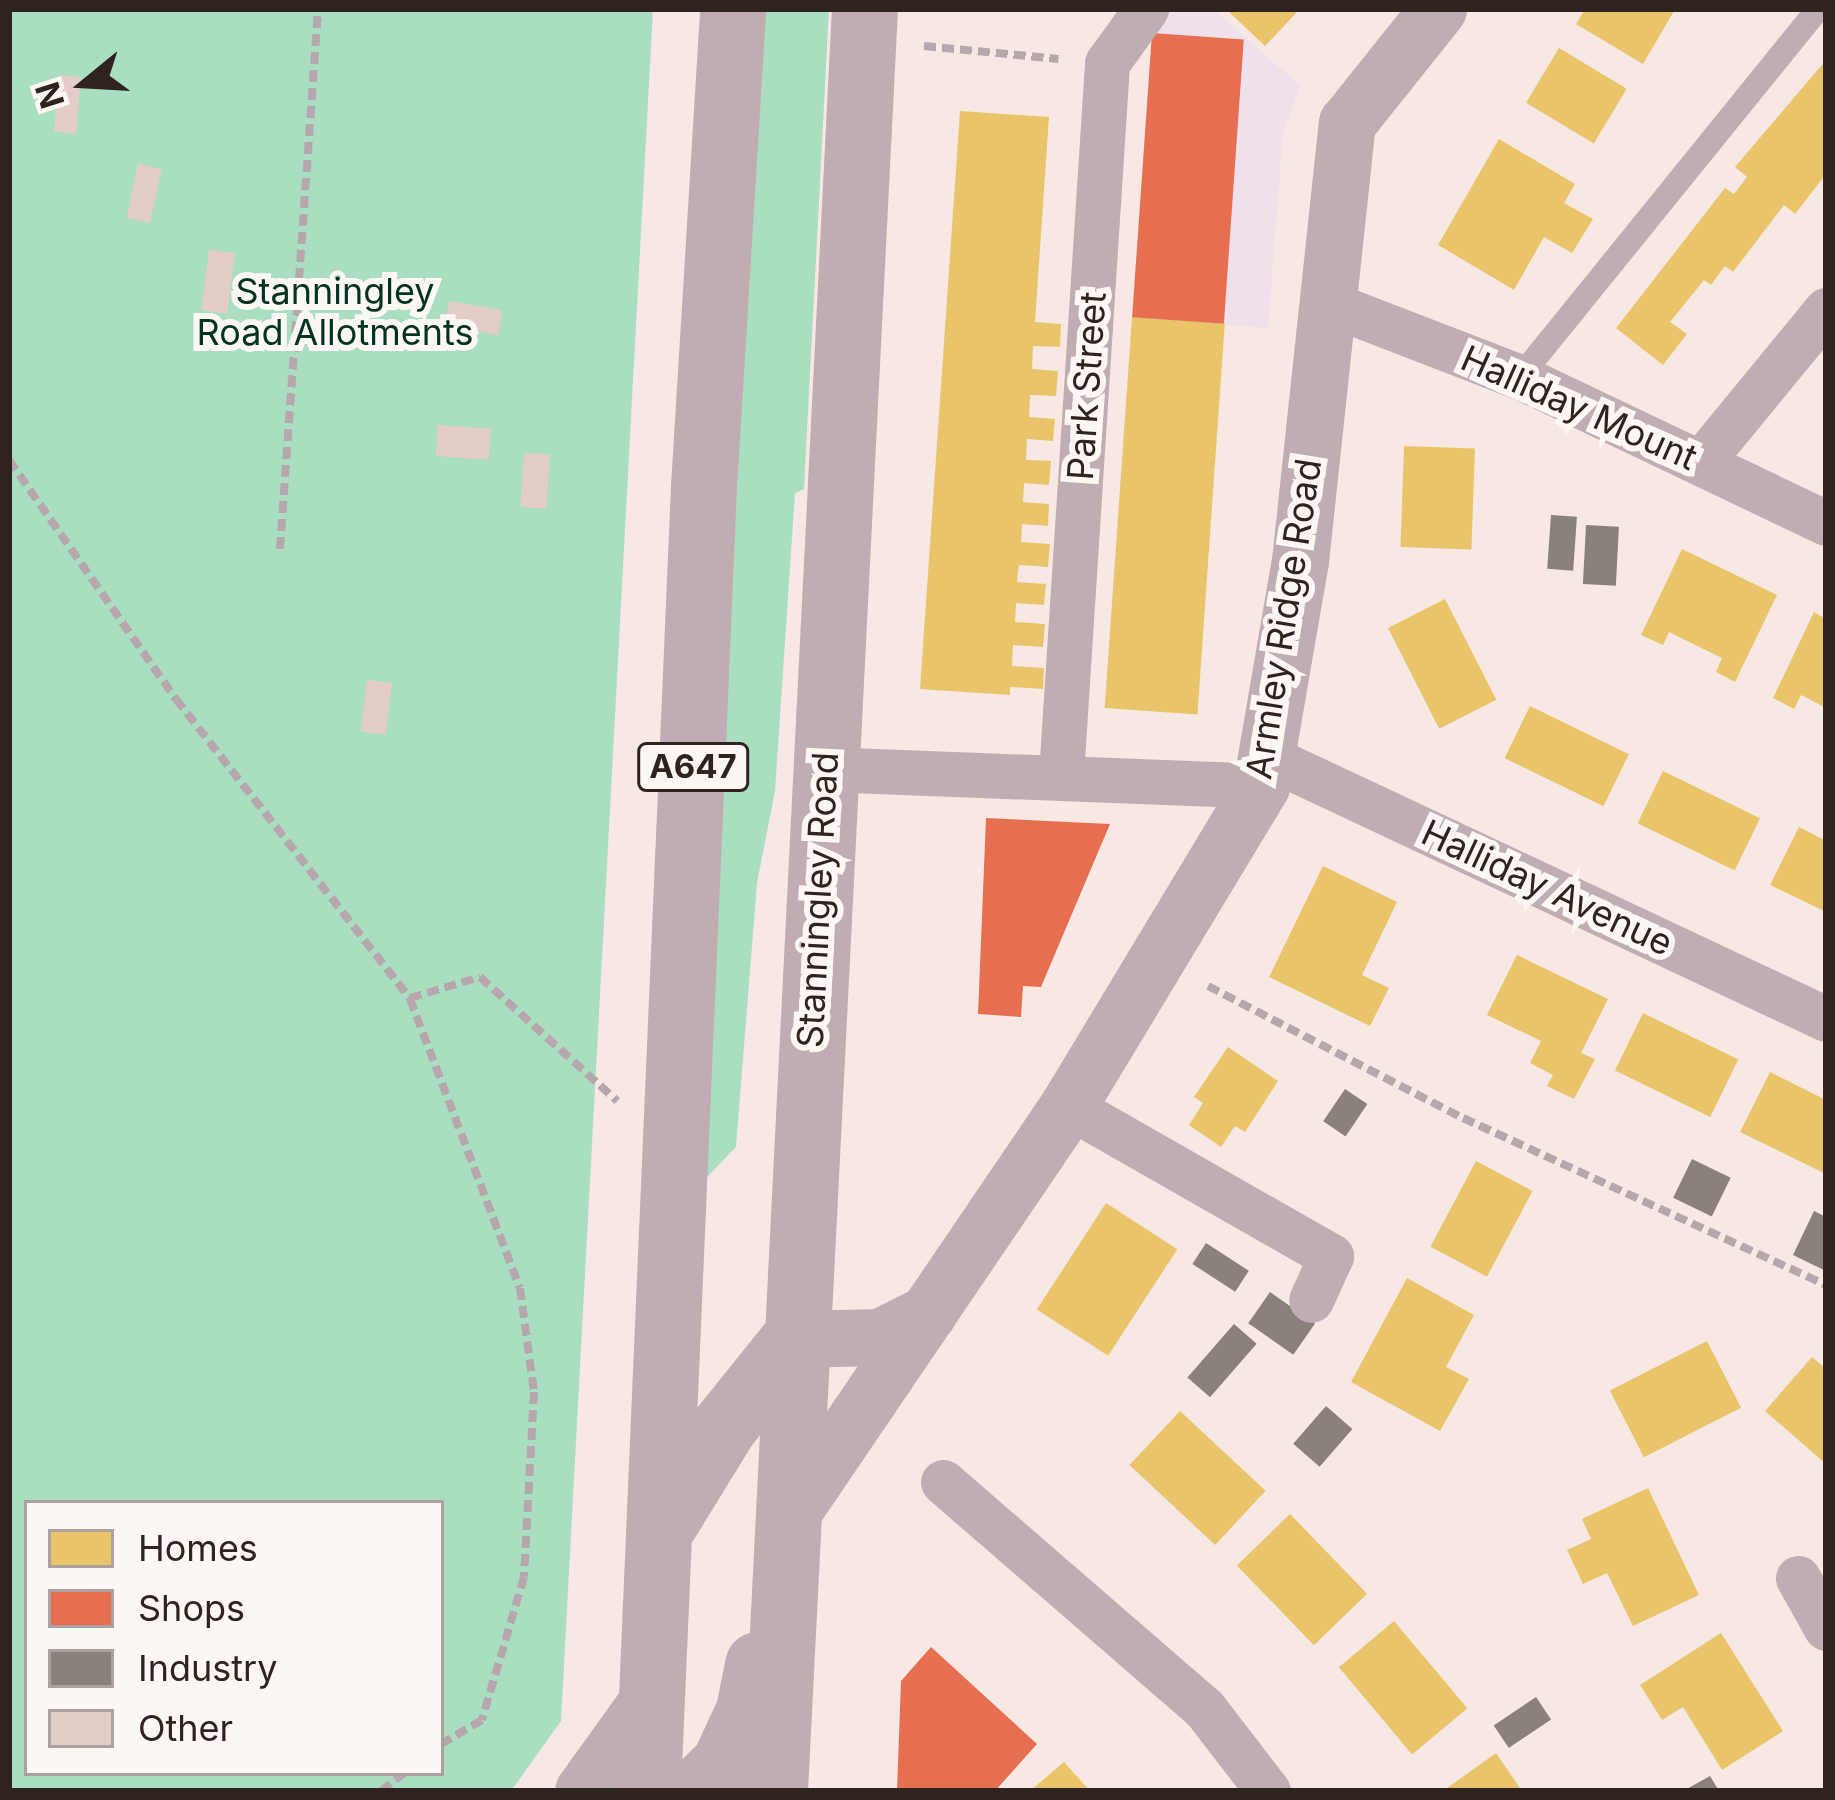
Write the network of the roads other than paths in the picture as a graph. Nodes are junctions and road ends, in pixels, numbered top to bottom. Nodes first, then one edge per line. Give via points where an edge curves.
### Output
1 (733, 9) edge
2 (1146, 9) edge
3 (1438, 9) edge
4 (1818, 9) edge
5 (864, 25) edge
6 (1328, 303) junction
7 (1826, 310) edge
8 (1520, 377) junction
9 (1701, 462) junction
10 (1826, 523) edge
11 (824, 769) junction
12 (1265, 771) junction
13 (1061, 775) junction
14 (1826, 1019) edge
15 (1068, 1106) junction
16 (1311, 1300) dead end
17 (928, 1313) junction
18 (796, 1339) junction
19 (944, 1482) dead end
20 (787, 1520) junction
21 (664, 1525) junction
22 (1798, 1578) dead end
23 (1826, 1628) edge
24 (652, 1695) junction
25 (584, 1791) edge
26 (648, 1791) edge
27 (698, 1791) edge
28 (775, 1791) edge
29 (1268, 1791) edge

1 - 21 main road, A647 via 704,487
2 - 13 street, Park Street via 1107,63
3 - 6 street, Armley Ridge Road via 1347,123
4 - 8 lane
5 - 11 main road, Stanningley Road
6 - 8 street, Halliday Mount
6 - 12 street, Armley Ridge Road
7 - 9 street
8 - 9 street, Halliday Mount
9 - 10 street, Halliday Mount
11 - 13 street
11 - 18 main road, Stanningley Road
12 - 13 street
12 - 14 street, Halliday Avenue
12 - 15 street, Armley Ridge Road
15 - 16 street via 1331,1256
15 - 17 street, Armley Ridge Road
17 - 18 street via 880,1337
17 - 20 street, Armley Ridge Road
18 - 20 main road, Stanningley Road
18 - 21 main road via 725,1426
19 - 29 street via 1204,1708
20 - 27 main road via 749,1711 724,1765
20 - 28 main road, Stanningley Road
21 - 24 main road, A647
22 - 23 street
24 - 25 street
24 - 26 main road, A647

